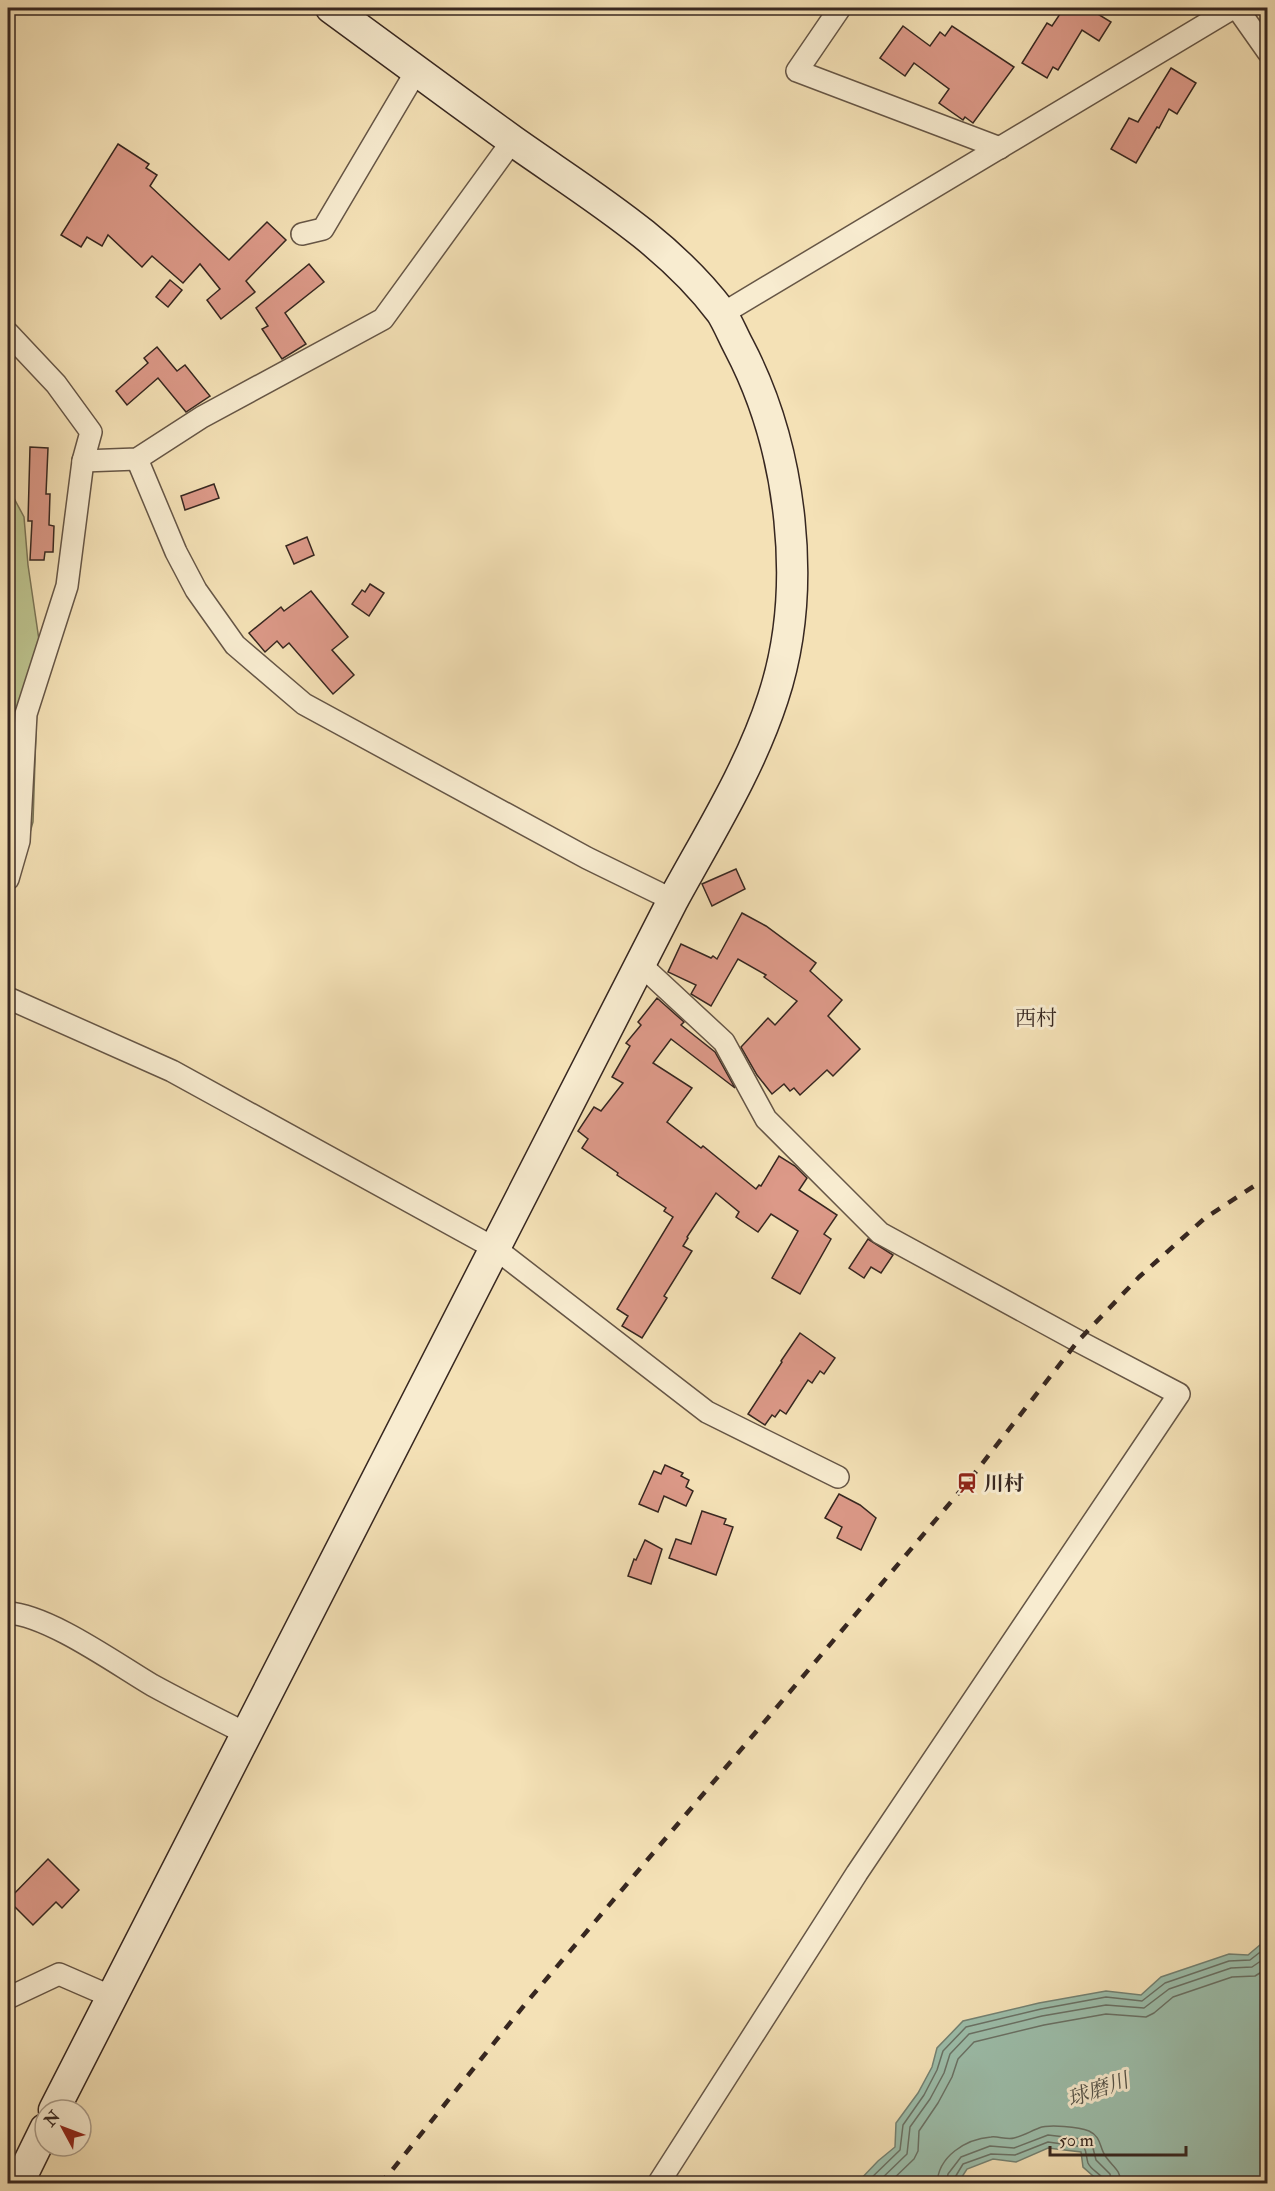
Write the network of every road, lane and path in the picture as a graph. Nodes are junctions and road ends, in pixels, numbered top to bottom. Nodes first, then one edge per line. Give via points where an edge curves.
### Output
1 (331, 8) edge
2 (840, 8) edge
3 (1235, 8) edge
4 (1268, 52) edge
5 (417, 70) junction
6 (513, 140) junction
7 (999, 148) junction
8 (302, 234) dead end
9 (722, 314) junction
10 (8, 333) edge
11 (137, 459) junction
12 (83, 461) junction
13 (8, 879) edge
14 (673, 900) junction
15 (641, 965) junction
16 (8, 998) edge
17 (496, 1249) junction
18 (838, 1477) dead end
19 (8, 1613) edge
20 (247, 1734) junction
21 (112, 1997) junction
22 (8, 1998) edge
23 (60, 2098) edge
24 (33, 2153) edge
25 (18, 2184) edge
26 (658, 2184) edge

1 - 5 street
2 - 7 street via 797,71
3 - 4 street
3 - 7 street
5 - 6 street
5 - 8 street via 323,229
6 - 9 street via 617,214 677,263
6 - 11 street via 383,319 202,417
7 - 9 street
9 - 14 street via 754,376 774,435 788,505 792,556 787,636 774,697 749,758
10 - 12 street via 56,384 91,432
11 - 12 street
11 - 14 street via 196,590 235,645 304,704 587,858
12 - 13 street via 67,586 26,714 19,841
14 - 15 street
15 - 17 street
15 - 26 street via 724,1042 766,1119 880,1233 1179,1394 857,1873
16 - 17 street via 172,1071
17 - 18 street via 706,1412
17 - 20 street
19 - 20 street via 53,1627
20 - 21 street
21 - 22 street via 59,1974
21 - 23 street
24 - 25 street

